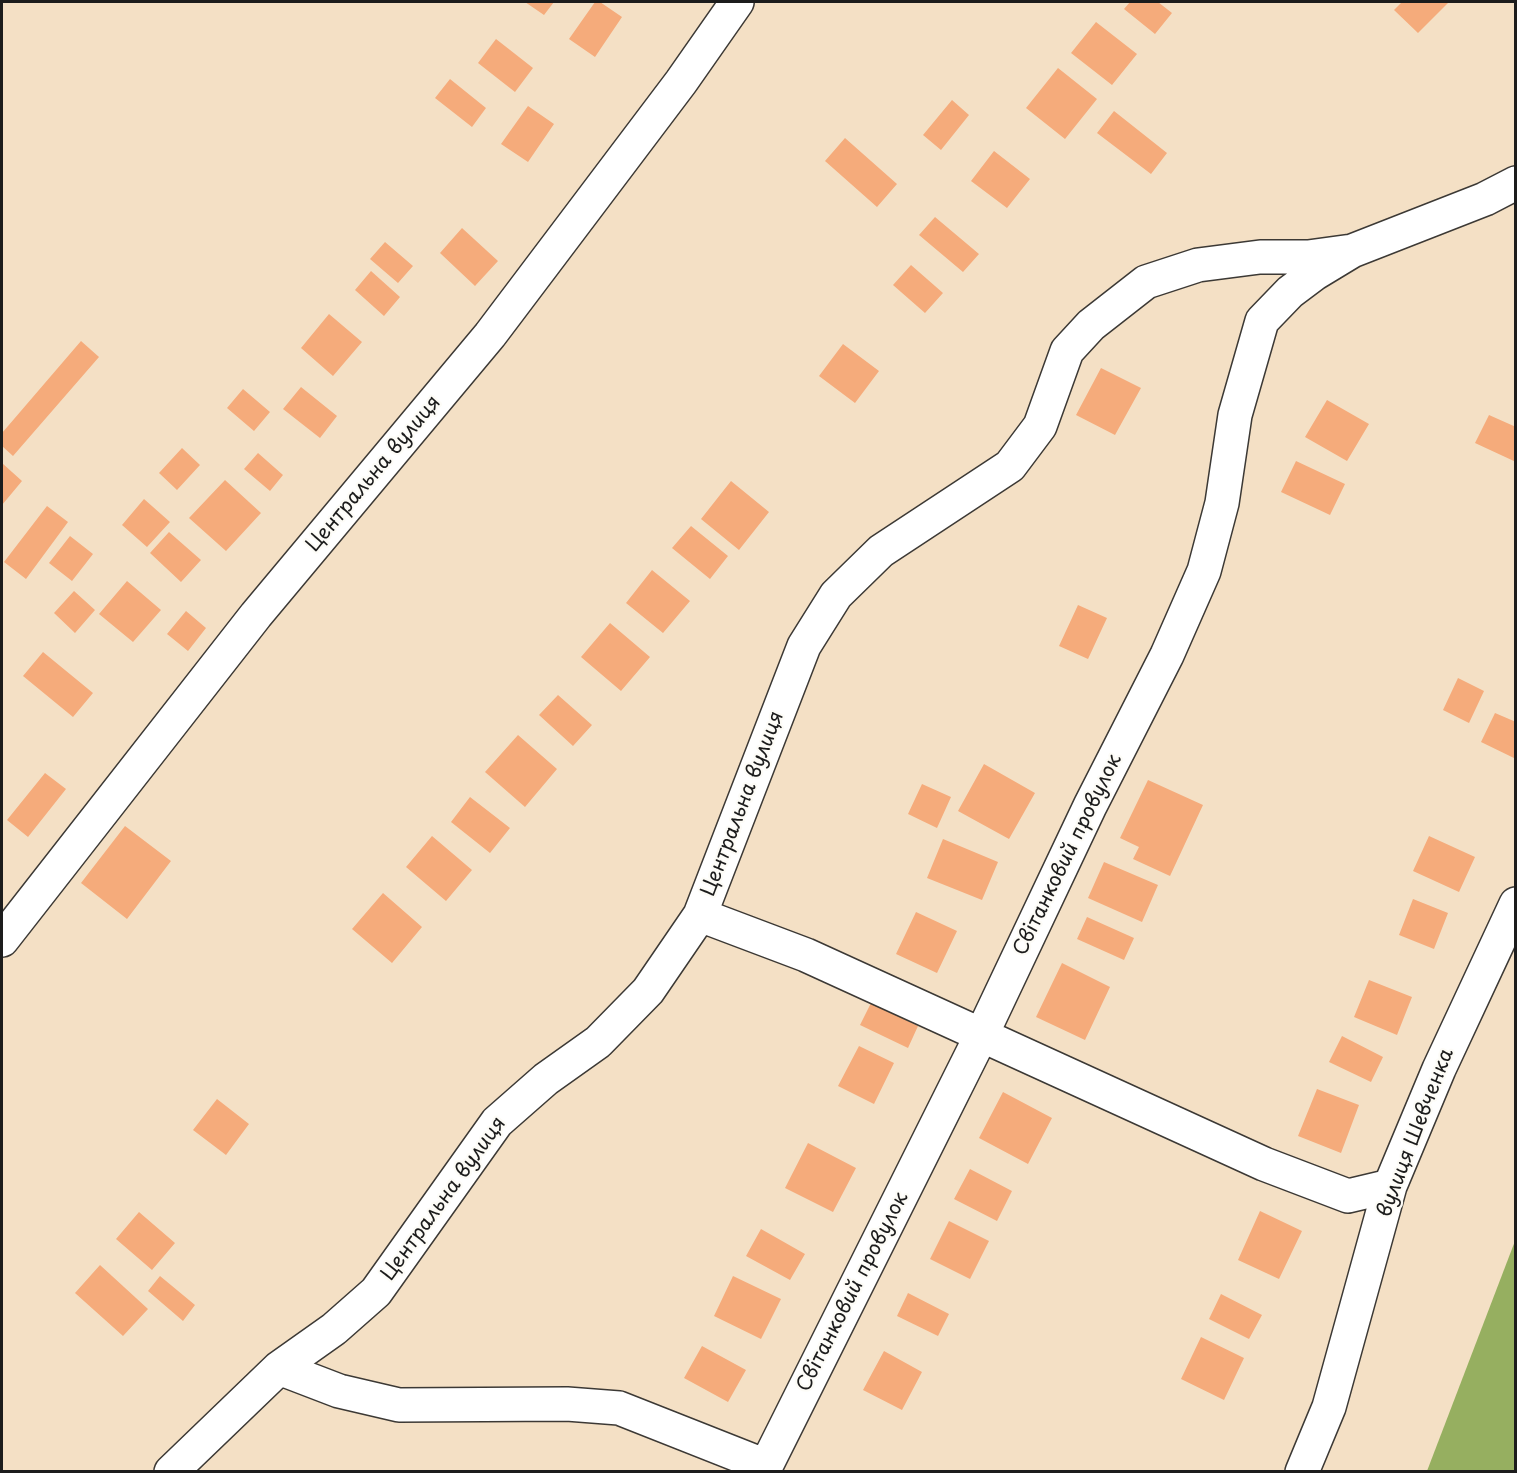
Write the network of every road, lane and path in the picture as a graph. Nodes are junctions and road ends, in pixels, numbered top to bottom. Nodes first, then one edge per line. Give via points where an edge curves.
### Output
1 (737, 2) edge
2 (1515, 183) edge
3 (1352, 251) junction
4 (1515, 904) edge
5 (700, 915) junction
6 (2, 940) edge
7 (982, 1034) junction
8 (1390, 1186) junction
9 (279, 1368) junction
10 (764, 1469) edge
11 (171, 1472) edge
12 (1302, 1472) edge

1 - 6 street, Центральна вулиця via 490,335 256,615
2 - 3 street via 1485,199
3 - 5 street, Центральна вулиця via 1198,265 1146,282 1090,325 1067,351 1040,426 1010,466 881,551 836,595 804,646
3 - 7 street, Світанковий провулок via 1290,292 1262,321 1235,415 1222,503 1204,571
4 - 8 street, вулиця Шевченка
5 - 7 street via 806,955
5 - 9 street, Центральна вулиця via 648,991 598,1042 546,1079 497,1122 376,1292 334,1329
7 - 8 street via 1264,1164 1348,1196
7 - 10 street, Світанковий провулок
8 - 12 street, вулиця Шевченка via 1329,1407
9 - 10 street via 339,1391 399,1405 567,1404 619,1408
9 - 11 street, Центральна вулиця

